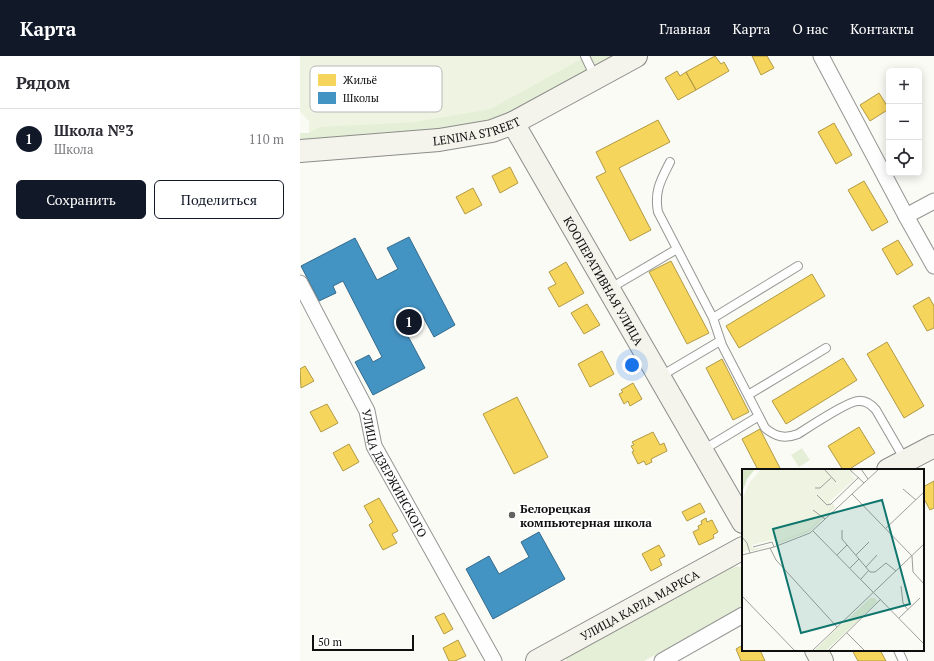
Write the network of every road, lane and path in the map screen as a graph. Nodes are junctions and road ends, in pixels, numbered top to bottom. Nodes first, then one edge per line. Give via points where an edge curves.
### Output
1 (585, 56) edge
2 (636, 56) edge
3 (821, 56) edge
4 (596, 78) junction
5 (513, 122) junction
6 (300, 151) edge
7 (670, 162) dead end
8 (934, 201) edge
9 (906, 216) junction
10 (677, 249) junction
11 (798, 266) dead end
12 (934, 266) edge
13 (300, 283) edge
14 (609, 290) junction
15 (713, 318) junction
16 (720, 341) junction
17 (826, 348) dead end
18 (660, 377) junction
19 (748, 396) junction
20 (759, 416) junction
21 (934, 446) edge
22 (702, 450) junction
23 (897, 465) edge
24 (742, 520) edge
25 (742, 549) edge
26 (742, 616) edge
27 (817, 651) edge
28 (898, 651) edge
29 (494, 661) edge
30 (537, 661) edge
31 (662, 661) edge
32 (822, 661) edge
33 (903, 661) edge

1 - 4 lane
2 - 4 street, LENINA STREET
3 - 9 street
4 - 5 street, LENINA STREET
5 - 6 street, LENINA STREET via 492,131 439,140
5 - 14 street, КООПЕРАТИВНАЯ УЛИЦА
7 - 10 lane via 657,192 656,201 658,212
8 - 9 street
9 - 12 street
10 - 14 lane
10 - 15 lane
11 - 15 lane
13 - 29 street, УЛИЦА ДЗЕРЖИНСКОГО via 367,411 374,446
14 - 18 street, КООПЕРАТИВНАЯ УЛИЦА
15 - 16 lane
16 - 18 lane
16 - 19 lane
17 - 19 lane
18 - 22 street, КООПЕРАТИВНАЯ УЛИЦА
19 - 20 lane
20 - 22 lane
20 - 23 lane via 765,428 771,433 790,437 849,403 865,401 876,410
21 - 23 street
22 - 24 street, КООПЕРАТИВНАЯ УЛИЦА
25 - 30 street, УЛИЦА КАРЛА МАРКСА
26 - 31 street
27 - 32 street
28 - 33 lane

